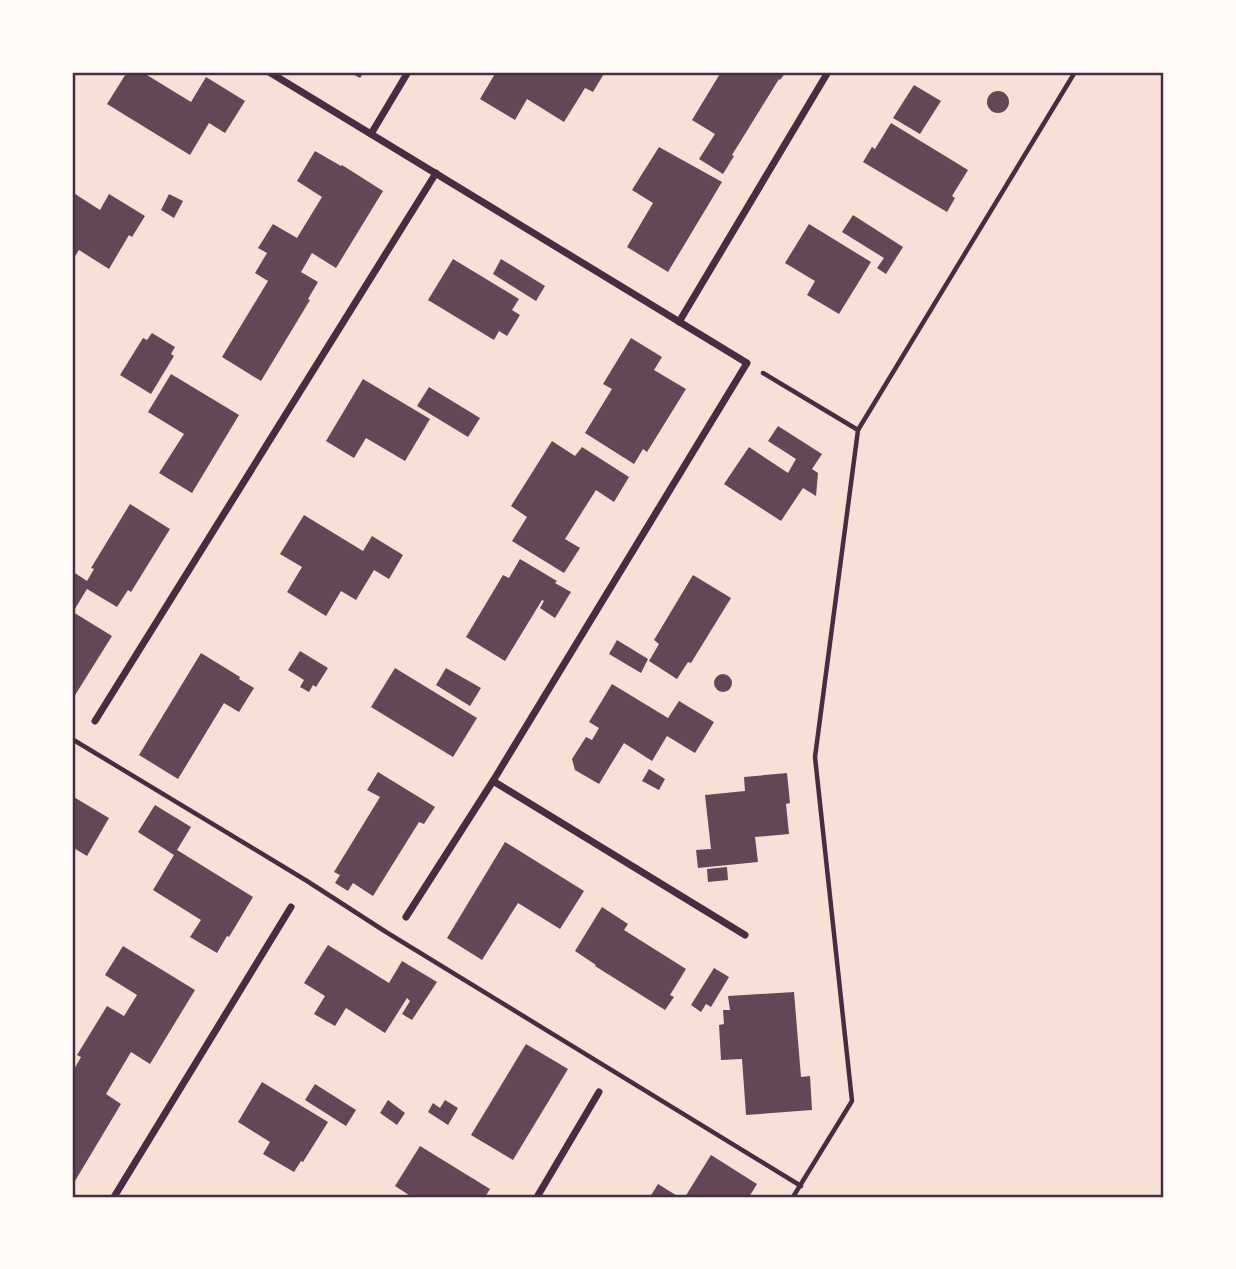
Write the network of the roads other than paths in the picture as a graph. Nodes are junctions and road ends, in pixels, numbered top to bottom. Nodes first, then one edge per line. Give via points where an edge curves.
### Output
1 (269, 72) edge
2 (408, 72) edge
3 (828, 72) edge
4 (371, 134) junction
5 (436, 173) junction
6 (679, 321) junction
7 (95, 721) dead end
8 (493, 781) junction
9 (291, 906) dead end
10 (405, 916) dead end
11 (745, 935) dead end
12 (599, 1092) dead end
13 (114, 1197) edge
14 (537, 1197) edge

1 - 4 street
2 - 4 street
3 - 6 street
4 - 5 street
5 - 6 street
5 - 7 street
6 - 8 street via 747,363
8 - 10 street
8 - 11 street
9 - 13 street
12 - 14 street

